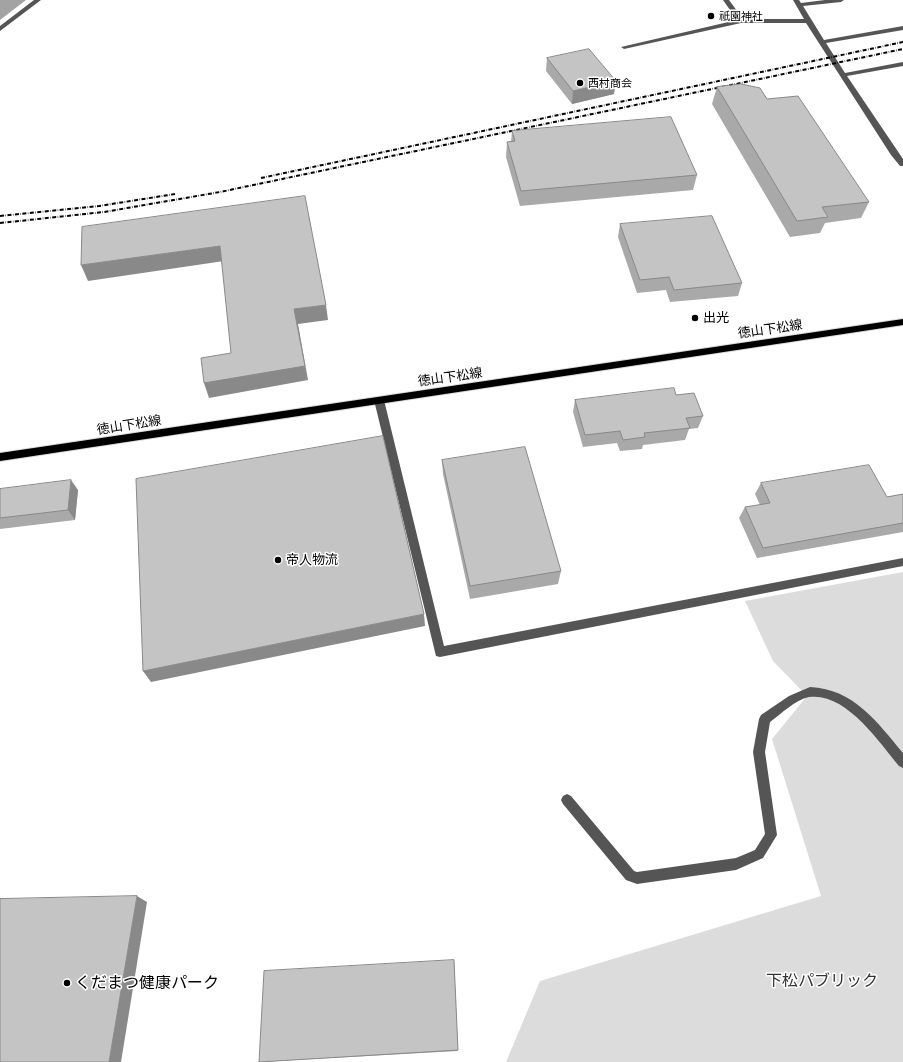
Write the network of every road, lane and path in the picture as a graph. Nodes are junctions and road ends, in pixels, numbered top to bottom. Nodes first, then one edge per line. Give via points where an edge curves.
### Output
1 (38, 0) edge
2 (726, 0) edge
3 (841, 0) edge
4 (797, 3) edge
5 (741, 21) junction
6 (808, 21) junction
7 (903, 28) edge
8 (0, 30) edge
9 (823, 42) junction
10 (624, 47) dead end
11 (903, 64) edge
12 (844, 75) junction
13 (903, 164) edge
14 (903, 322) edge
15 (379, 400) junction
16 (0, 458) edge
17 (903, 562) edge
18 (903, 762) edge
19 (567, 800) dead end

1 - 8 street
2 - 5 street
3 - 4 street
4 - 6 street
5 - 6 street
5 - 10 street
6 - 9 street
7 - 9 street
9 - 12 street
11 - 12 street
12 - 13 street
14 - 15 main road, 徳山下松線
15 - 16 main road, 徳山下松線
15 - 17 street via 440,652
18 - 19 street via 856,708 830,694 810,692 765,719 760,752 771,835 759,854 736,864 637,878 630,876

